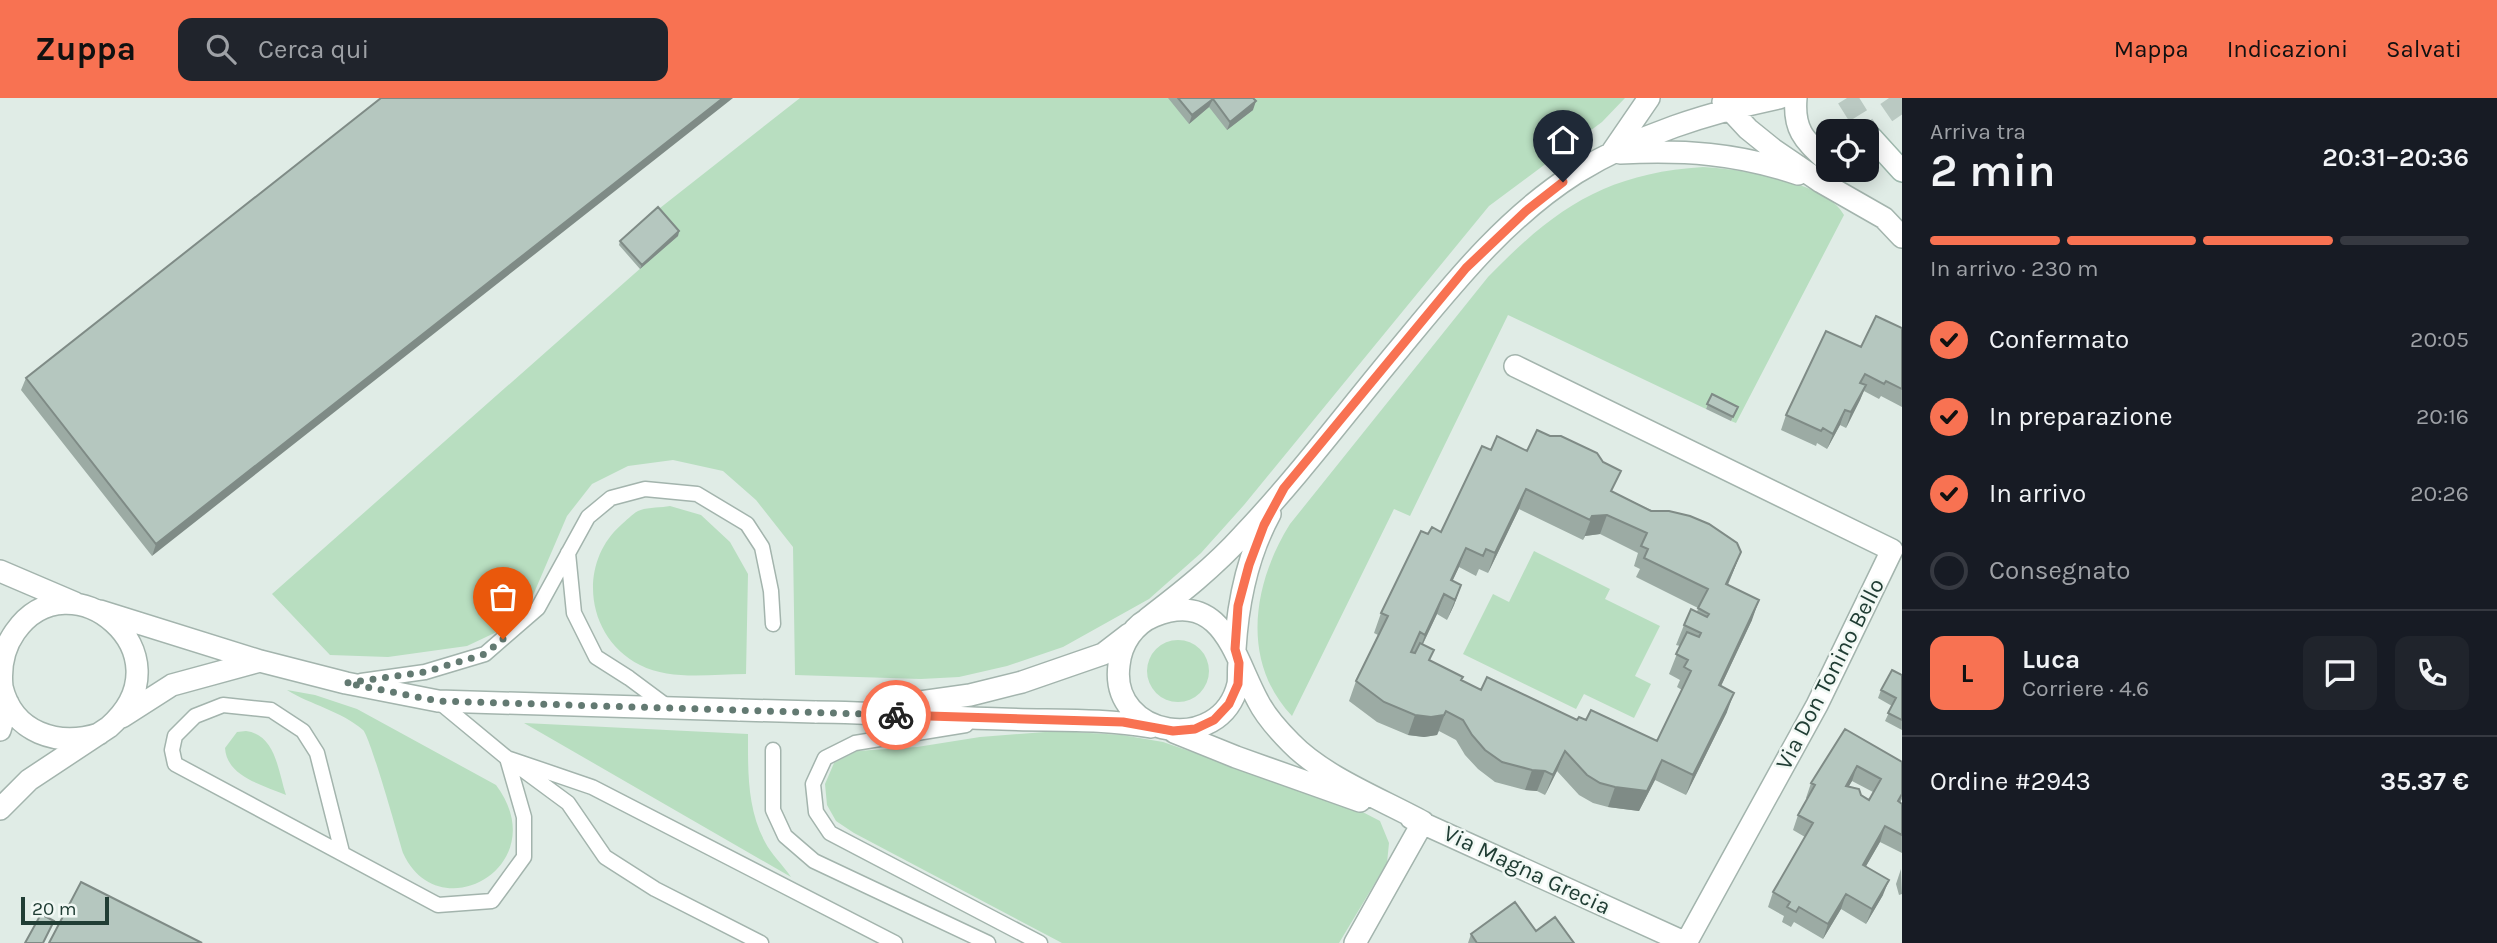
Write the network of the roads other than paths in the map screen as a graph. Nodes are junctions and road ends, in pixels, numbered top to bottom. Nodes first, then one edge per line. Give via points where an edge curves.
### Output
1 (1649, 98) edge
2 (1779, 98) edge
3 (1796, 98) edge
4 (1728, 102) edge
5 (1879, 146) edge
6 (1611, 154) junction
7 (1816, 155) edge
8 (1816, 167) edge
9 (1816, 170) edge
10 (1902, 171) edge
11 (1841, 182) edge
12 (1902, 237) edge
13 (1515, 366) dead end
14 (1284, 488) junction
15 (568, 552) junction
16 (0, 571) edge
17 (90, 608) junction
18 (773, 624) dead end
19 (1139, 626) junction
20 (1237, 656) junction
21 (260, 661) junction
22 (0, 678) edge
23 (346, 683) junction
24 (438, 701) junction
25 (8, 703) junction
26 (669, 708) junction
27 (824, 712) junction
28 (999, 719) junction
29 (118, 720) junction
30 (0, 730) edge
31 (1166, 730) junction
32 (99, 734) junction
33 (773, 750) dead end
34 (507, 758) junction
35 (0, 809) edge
36 (1423, 822) junction
37 (342, 852) junction
38 (960, 930) junction
39 (761, 943) edge
40 (895, 943) edge
41 (977, 943) edge
42 (988, 943) edge
43 (1040, 943) edge
44 (1354, 943) edge
45 (1686, 943) edge

1 - 6 street
2 - 4 street
3 - 7 street via 1794,118
4 - 6 street
4 - 8 street via 1748,129 1774,150
5 - 10 street
6 - 9 street via 1707,152
6 - 14 street via 1550,191 1466,268
11 - 12 street
13 - 45 street, Via Don Tonino Bello via 1892,550 1817,705
14 - 19 street via 1197,580
14 - 20 street via 1249,565 1238,606
15 - 18 lane via 588,517 611,498 645,489 697,494 747,524 762,547
15 - 23 lane via 538,608 485,654 425,672
15 - 26 lane via 574,613 596,657
16 - 17 street
17 - 21 street
17 - 22 street via 68,604 43,609 20,624 2,656
17 - 29 street via 120,627 135,657 137,681
19 - 20 street via 1167,611 1188,611 1208,618 1224,631
19 - 27 street via 1103,654 1023,682 970,695
19 - 31 street via 1122,649 1120,687 1141,719
20 - 31 street via 1238,684 1229,704 1214,720 1195,729
20 - 36 street via 1259,704 1292,744 1331,773
21 - 23 street
21 - 29 street via 172,685
22 - 25 street
23 - 24 street
24 - 26 street
24 - 34 lane
25 - 30 street
25 - 32 street via 38,734 60,740
26 - 27 street, bridge
27 - 28 street
28 - 31 street via 1110,721
28 - 43 lane via 855,743 825,758 813,784 816,811 830,833
29 - 32 street
31 - 36 street, Via Magna Grecia
32 - 35 street via 29,780
33 - 38 lane via 773,810 785,836 814,861
34 - 37 lane via 524,817 524,857 492,901 439,905
34 - 39 lane via 568,803 605,857 655,889
34 - 40 lane via 592,787
36 - 44 street
36 - 45 street, Via Magna Grecia
37 - 37 lane via 317,752 303,731 271,710 223,705 195,716 175,736 175,764
38 - 41 lane
38 - 42 lane

